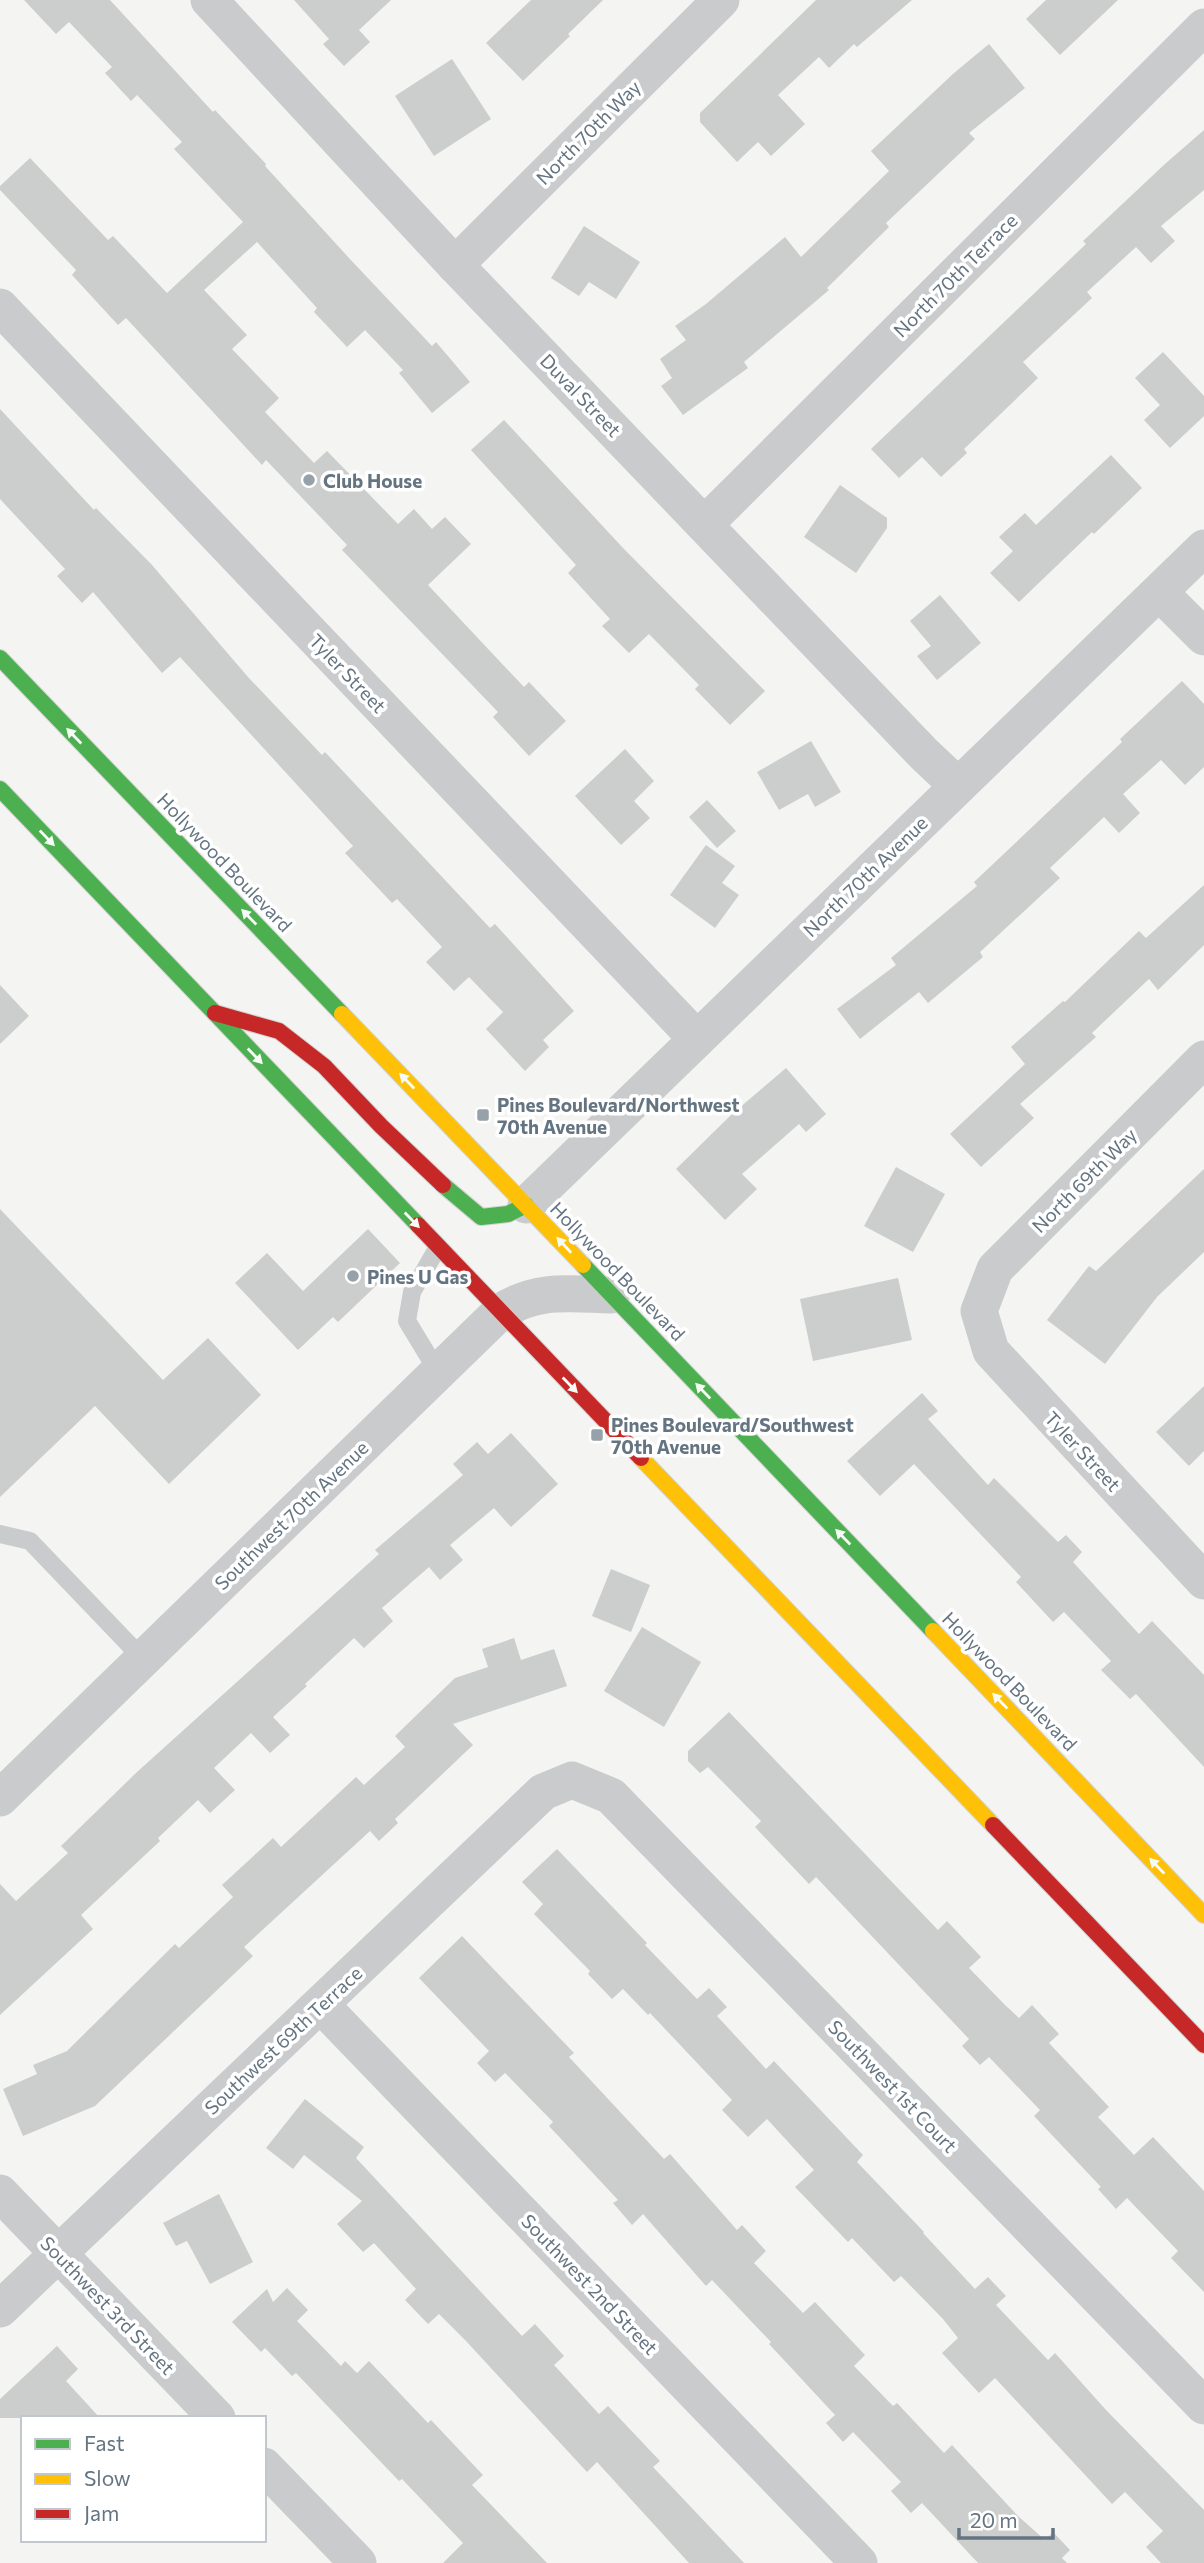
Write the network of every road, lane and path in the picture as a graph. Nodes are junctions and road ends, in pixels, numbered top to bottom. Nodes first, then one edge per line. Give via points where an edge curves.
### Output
1 (209, 0) edge
2 (721, 0) edge
3 (1204, 27) edge
4 (455, 265) junction
5 (0, 307) edge
6 (705, 524) junction
7 (1204, 548) edge
8 (1160, 593) junction
9 (1204, 637) edge
10 (0, 658) edge
11 (108, 771) junction
12 (88, 775) dead end
13 (958, 786) junction
14 (0, 789) edge
15 (213, 1012) junction
16 (697, 1039) junction
17 (1204, 1059) edge
18 (526, 1205) junction
19 (438, 1247) junction
20 (611, 1294) junction
21 (979, 1311) joint
22 (500, 1312) junction
23 (438, 1372) junction
24 (0, 1534) edge
25 (1202, 1575) edge
26 (144, 1659) junction
27 (572, 1780) joint
28 (0, 1798) edge
29 (1204, 1916) edge
30 (321, 2005) junction
31 (1204, 2045) edge
32 (0, 2193) edge
33 (57, 2253) junction
34 (0, 2309) edge
35 (1204, 2406) edge
36 (215, 2416) edge
37 (266, 2468) edge
38 (358, 2563) edge
39 (859, 2563) edge

1 - 4 street, Duval Street
2 - 4 street, North 70th Way
3 - 6 street, North 70th Terrace
4 - 6 street, Duval Street
5 - 16 street, Tyler Street
6 - 13 street, Duval Street
7 - 8 street, North 70th Avenue
8 - 9 street
8 - 13 street, North 70th Avenue
11 -> 10 highway, Hollywood Boulevard
11 - 12 highway
18 -> 11 highway, Hollywood Boulevard
13 - 16 street, North 70th Avenue
14 -> 15 highway
15 - 18 highway via 279,1031 324,1066 391,1136 481,1217 508,1214
15 -> 19 highway
16 - 18 street, North 70th Avenue
17 - 21 street, North 69th Way via 995,1269
20 -> 18 highway, Hollywood Boulevard
19 - 22 highway
19 - 23 lane via 412,1292 407,1321
20 - 22 street, Southwest 70th Avenue via 538,1294
29 -> 20 highway, Hollywood Boulevard
21 - 25 street, Tyler Street via 990,1351
22 - 23 street, Southwest 70th Avenue
22 -> 31 highway
23 - 26 street, Southwest 70th Avenue
24 - 26 lane via 30,1541
26 - 28 street, Southwest 70th Avenue
27 - 30 street, Southwest 69th Terrace via 543,1793
27 - 35 street, Southwest 1st Court via 611,1796
30 - 33 street, Southwest 69th Terrace
30 - 39 street, Southwest 2nd Street
32 - 33 street, Southwest 3rd Street
33 - 34 street, Southwest 69th Terrace
33 - 36 street, Southwest 3rd Street
37 - 38 street

